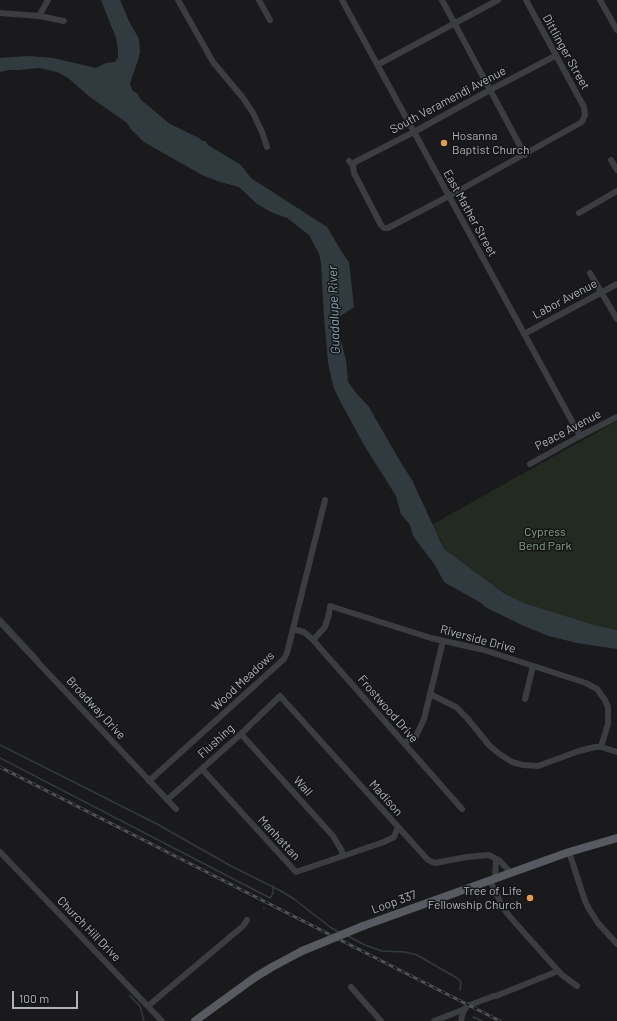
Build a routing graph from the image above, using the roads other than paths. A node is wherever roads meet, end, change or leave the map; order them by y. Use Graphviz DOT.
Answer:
graph roads {
  1 [pos="48,0"];
  2 [pos="258,0"];
  3 [pos="342,0"];
  4 [pos="442,0"];
  5 [pos="498,0"];
  6 [pos="526,0"];
  7 [pos="600,0"];
  8 [pos="179,1"];
  9 [pos="0,13"];
  10 [pos="38,16"];
  11 [pos="270,20"];
  12 [pos="64,22"];
  13 [pos="615,22"];
  14 [pos="455,24"];
  15 [pos="617,30"];
  16 [pos="555,56"];
  17 [pos="378,65"];
  18 [pos="490,90"];
  19 [pos="414,132"];
  20 [pos="267,148"];
  21 [pos="525,155"];
  22 [pos="611,160"];
  23 [pos="617,170"];
  24 [pos="617,191"];
  25 [pos="448,196"];
  26 [pos="579,213"];
  27 [pos="590,273"];
  28 [pos="617,284"];
  29 [pos="602,292"];
  30 [pos="617,319"];
  31 [pos="524,334"];
  32 [pos="617,416"];
  33 [pos="580,436"];
  34 [pos="530,464"];
  35 [pos="325,500"];
  36 [pos="0,622"];
  37 [pos="293,629"];
  38 [pos="313,640"];
  39 [pos="443,641"];
  40 [pos="533,666"];
  41 [pos="430,694"];
  42 [pos="280,696"];
  43 [pos="525,699"];
  44 [pos="241,734"];
  45 [pos="404,743"];
  46 [pos="602,747"];
  47 [pos="617,752"];
  48 [pos="202,769"];
  49 [pos="149,781"];
  50 [pos="167,800"];
  51 [pos="176,809"];
  52 [pos="462,809"];
  53 [pos="398,827"];
  54 [pos="617,838"];
  55 [pos="0,852"];
  56 [pos="569,852"];
  57 [pos="342,856"];
  58 [pos="497,860"];
  59 [pos="511,873"];
  60 [pos="493,880"];
  61 [pos="247,920"];
  62 [pos="617,944"];
  63 [pos="558,971"];
  64 [pos="577,986"];
  65 [pos="352,987"];
  66 [pos="496,996"];
  67 [pos="148,1006"];
  68 [pos="465,1008"];
  69 [pos="162,1021"];
  70 [pos="196,1021"];
  71 [pos="381,1021"];
  72 [pos="434,1021"];
  73 [pos="462,1021"];
  1 -- 10 [label="street"];
  2 -- 11 [label="street"];
  3 -- 17 [label="street, East Mather Street"];
  4 -- 14 [label="street"];
  5 -- 14 [label="street"];
  6 -- 16 [label="street, Dittlinger Street"];
  7 -- 13 [label="street"];
  8 -- 20 [label="street"];
  9 -- 10 [label="street"];
  10 -- 12 [label="street"];
  13 -- 15 [label="street"];
  14 -- 17 [label="street"];
  14 -- 18 [label="street"];
  16 -- 18 [label="street, South Veramendi Avenue"];
  16 -- 21 [label="street, Dittlinger Street"];
  17 -- 19 [label="street, East Mather Street"];
  18 -- 19 [label="street, South Veramendi Avenue"];
  18 -- 21 [label="street"];
  19 -- 25 [label="street, East Mather Street"];
  19 -- 25 [label="street, South Veramendi Avenue"];
  21 -- 25 [label="street"];
  22 -- 23 [label="street"];
  24 -- 26 [label="street"];
  25 -- 31 [label="street, East Mather Street"];
  27 -- 29 [label="street"];
  28 -- 29 [label="street, Labor Avenue"];
  29 -- 30 [label="street"];
  29 -- 31 [label="street, Labor Avenue"];
  31 -- 33 [label="street, East Mather Street"];
  32 -- 33 [label="street, Peace Avenue"];
  33 -- 34 [label="street, Peace Avenue"];
  35 -- 37 [label="street, Wood Meadows"];
  36 -- 49 [label="street, Broadway Drive"];
  37 -- 38 [label="street, Frostwood Drive"];
  37 -- 49 [label="street, Wood Meadows"];
  38 -- 39 [label="street, Riverside Drive"];
  38 -- 45 [label="street, Frostwood Drive"];
  39 -- 40 [label="street, Riverside Drive"];
  39 -- 41 [label="street"];
  40 -- 43 [label="street"];
  40 -- 46 [label="street, Riverside Drive"];
  41 -- 45 [label="street"];
  41 -- 46 [label="street"];
  42 -- 44 [label="street, Flushing"];
  42 -- 53 [label="street, Madison"];
  44 -- 48 [label="street, Flushing"];
  44 -- 57 [label="street, Wall"];
  45 -- 52 [label="street, Frostwood Drive"];
  46 -- 47 [label="street"];
  48 -- 50 [label="street, Flushing"];
  48 -- 57 [label="street, Manhattan"];
  49 -- 50 [label="street, Broadway Drive"];
  50 -- 51 [label="street, Broadway Drive"];
  53 -- 57 [label="street, Manhattan"];
  53 -- 58 [label="street, Madison"];
  54 -- 56 [label="main road, Loop 337"];
  55 -- 67 [label="street, Church Hill Drive"];
  56 -- 59 [label="main road, Loop 337"];
  56 -- 62 [label="street"];
  58 -- 59 [label="street"];
  58 -- 60 [label="street"];
  59 -- 60 [label="main road, Loop 337"];
  60 -- 63 [label="street"];
  60 -- 70 [label="main road, Loop 337, bridge"];
  61 -- 67 [label="street"];
  63 -- 64 [label="street"];
  63 -- 66 [label="street"];
  65 -- 71 [label="street"];
  66 -- 68 [label="street"];
  66 -- 73 [label="street"];
  67 -- 69 [label="street, Church Hill Drive"];
  68 -- 72 [label="street"];
  68 -- 73 [label="street"];
}
